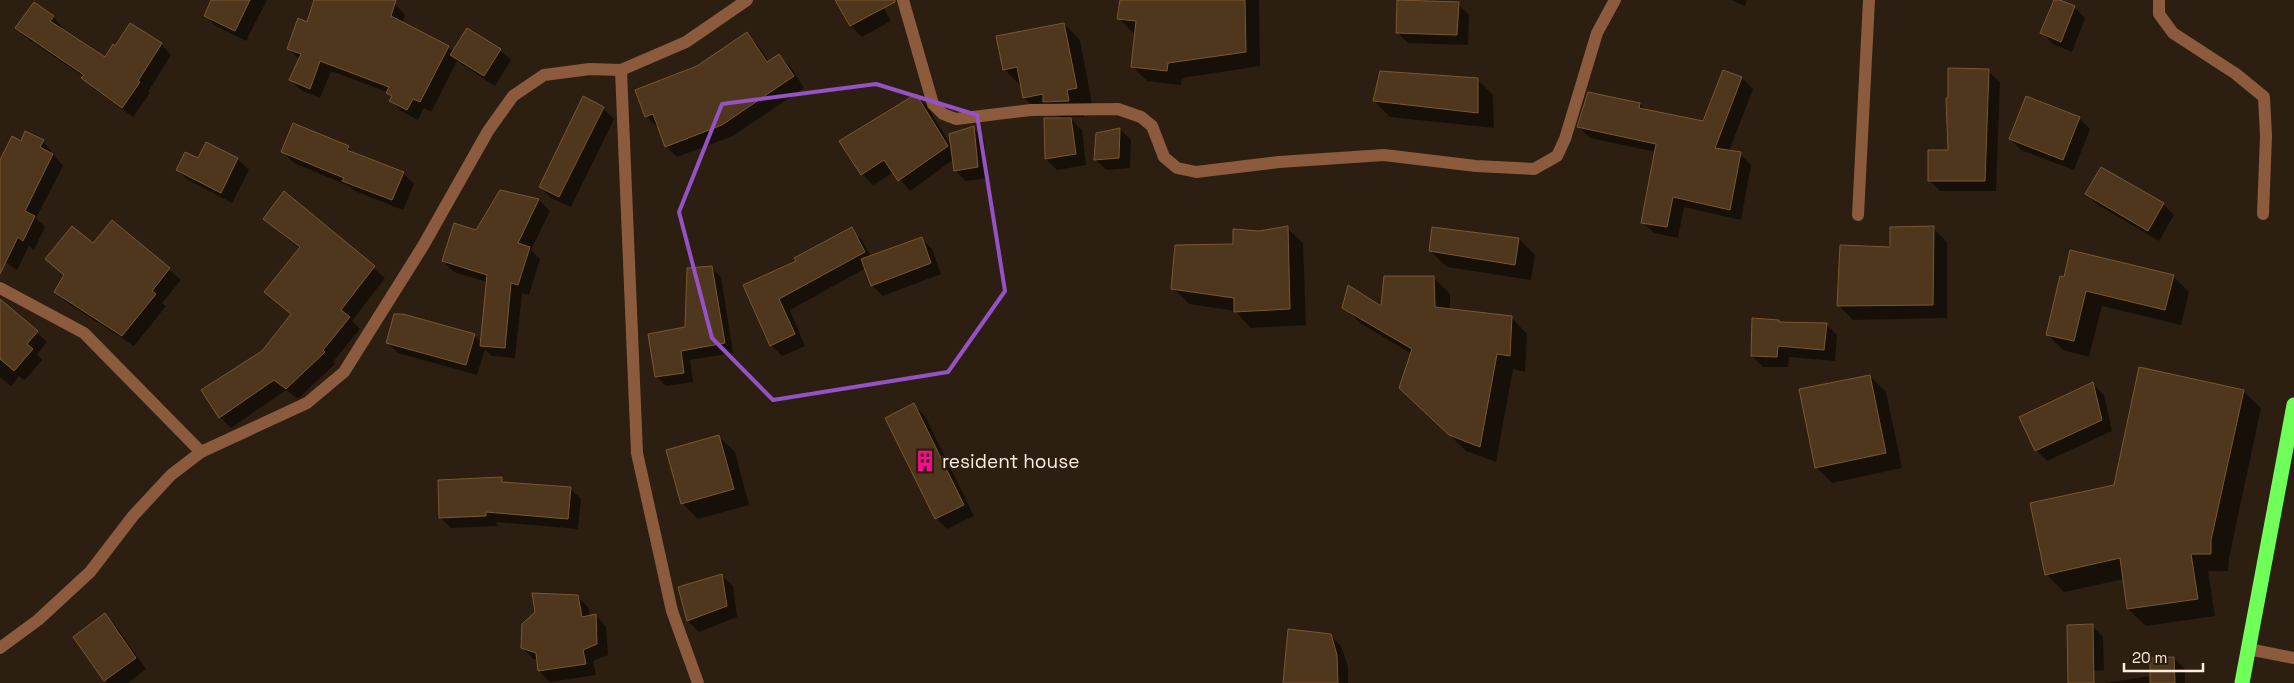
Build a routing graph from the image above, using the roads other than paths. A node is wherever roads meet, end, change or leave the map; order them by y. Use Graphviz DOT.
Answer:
graph roads {
  1 [pos="747,0"];
  2 [pos="903,0"];
  3 [pos="1615,0"];
  4 [pos="1869,0"];
  5 [pos="2159,0"];
  6 [pos="621,70"];
  7 [pos="2263,214"];
  8 [pos="1858,215"];
  9 [pos="0,288"];
  10 [pos="2294,405"];
  11 [pos="201,452"];
  12 [pos="0,648"];
  13 [pos="2248,649"];
  14 [pos="2294,658"];
  15 [pos="698,683"];
  16 [pos="2242,683"];
  1 -- 6 [label="street"];
  2 -- 3 [label="street"];
  4 -- 8 [label="street"];
  5 -- 7 [label="street"];
  6 -- 11 [label="street"];
  6 -- 15 [label="street"];
  9 -- 11 [label="street"];
  10 -- 13 [label="highway"];
  11 -- 12 [label="street"];
  13 -- 14 [label="street"];
  13 -- 16 [label="highway"];
}
